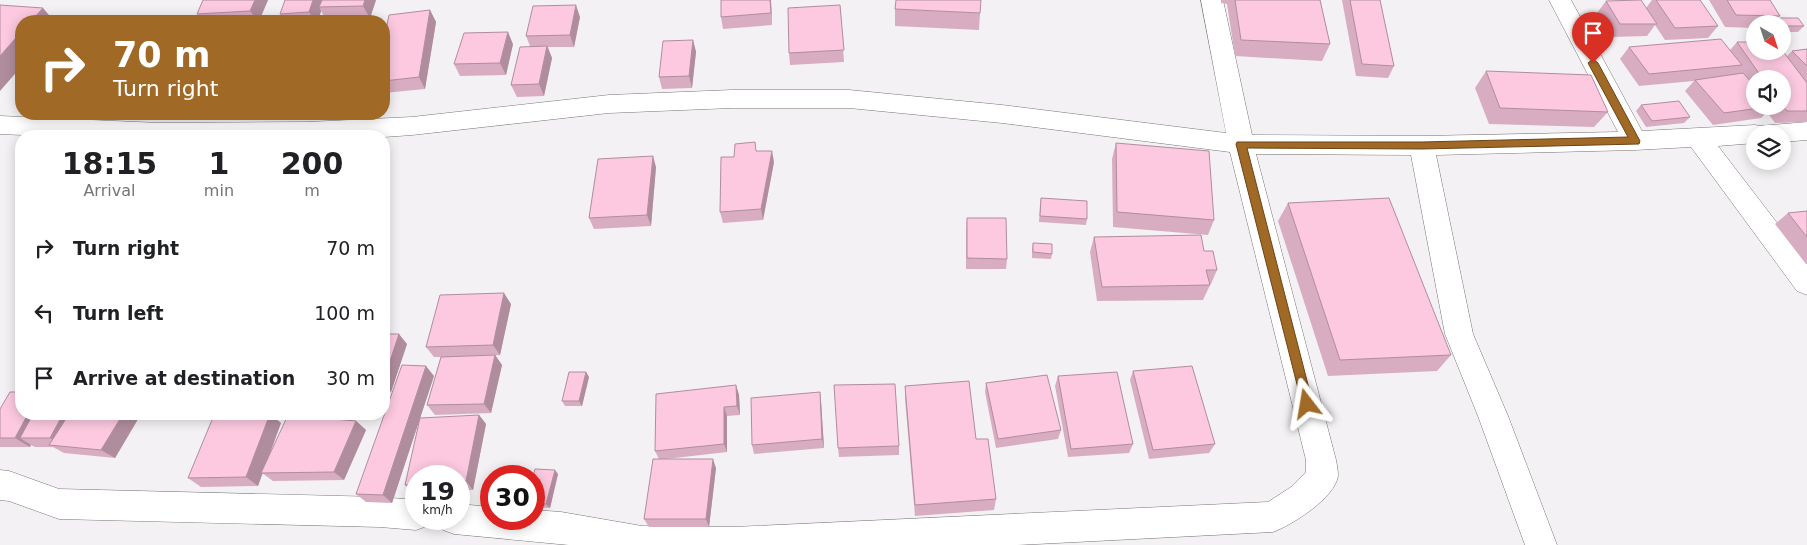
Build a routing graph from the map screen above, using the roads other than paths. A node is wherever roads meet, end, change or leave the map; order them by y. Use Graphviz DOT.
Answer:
graph roads {
  1 [pos="1212,0"];
  2 [pos="1560,0"];
  3 [pos="0,125"];
  4 [pos="114,130"];
  5 [pos="329,130"];
  6 [pos="1807,131"];
  7 [pos="1791,132"];
  8 [pos="1746,135"];
  9 [pos="1698,138"];
  10 [pos="1635,141"];
  11 [pos="1241,144"];
  12 [pos="1422,146"];
  13 [pos="1807,283"];
  14 [pos="0,485"];
  15 [pos="405,514"];
  16 [pos="470,520"];
  17 [pos="1541,545"];
  1 -- 11 [label="street"];
  2 -- 10 [label="street"];
  3 -- 4 [label="street"];
  5 -- 11 [label="street"];
  6 -- 7 [label="street"];
  8 -- 9 [label="street"];
  9 -- 10 [label="street"];
  9 -- 13 [label="street"];
  10 -- 12 [label="street"];
  11 -- 12 [label="street"];
  11 -- 16 [label="street"];
  12 -- 17 [label="street"];
  14 -- 15 [label="street"];
}
